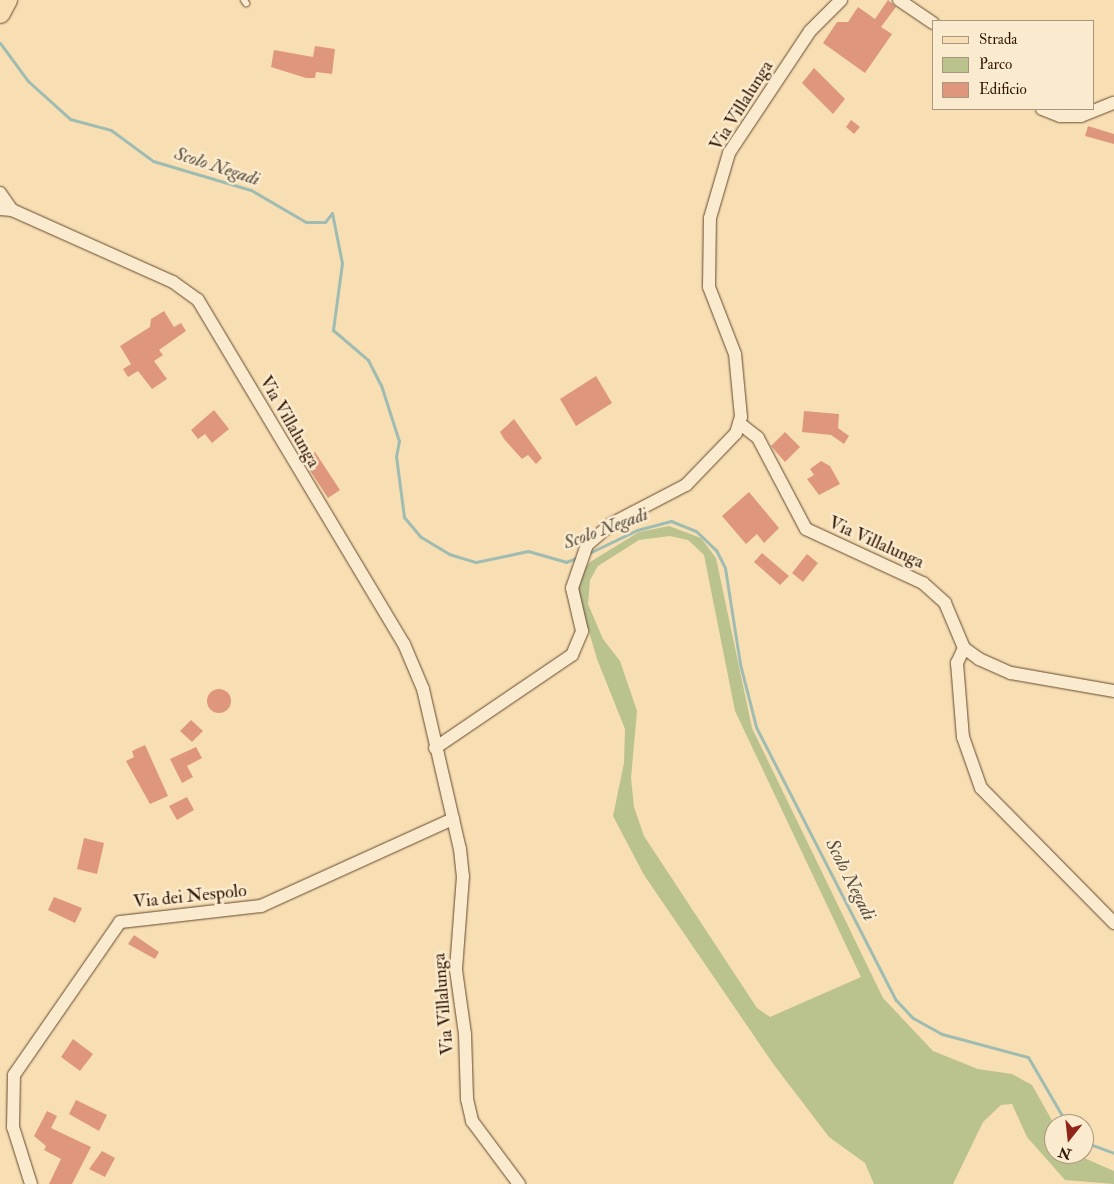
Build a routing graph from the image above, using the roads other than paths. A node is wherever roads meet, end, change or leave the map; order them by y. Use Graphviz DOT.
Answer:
graph roads {
  1 [pos="7,0"];
  2 [pos="841,0"];
  3 [pos="899,0"];
  4 [pos="0,13"];
  5 [pos="932,22"];
  6 [pos="1114,103"];
  7 [pos="1045,110"];
  8 [pos="0,193"];
  9 [pos="6,209"];
  10 [pos="739,423"];
  11 [pos="964,648"];
  12 [pos="1114,691"];
  13 [pos="435,748"];
  14 [pos="453,819"];
  15 [pos="1114,923"];
  16 [pos="31,1184"];
  17 [pos="519,1184"];
  1 -- 4 [label="main road"];
  2 -- 10 [label="street, Via Villalunga"];
  3 -- 5 [label="street"];
  6 -- 7 [label="street"];
  8 -- 9 [label="street"];
  9 -- 13 [label="street, Via Villalunga"];
  10 -- 11 [label="street, Via Villalunga"];
  10 -- 13 [label="street"];
  11 -- 12 [label="street"];
  11 -- 15 [label="street"];
  13 -- 14 [label="street, Via Villalunga"];
  14 -- 16 [label="street, Via dei Nespolo"];
  14 -- 17 [label="street, Via Villalunga"];
}
